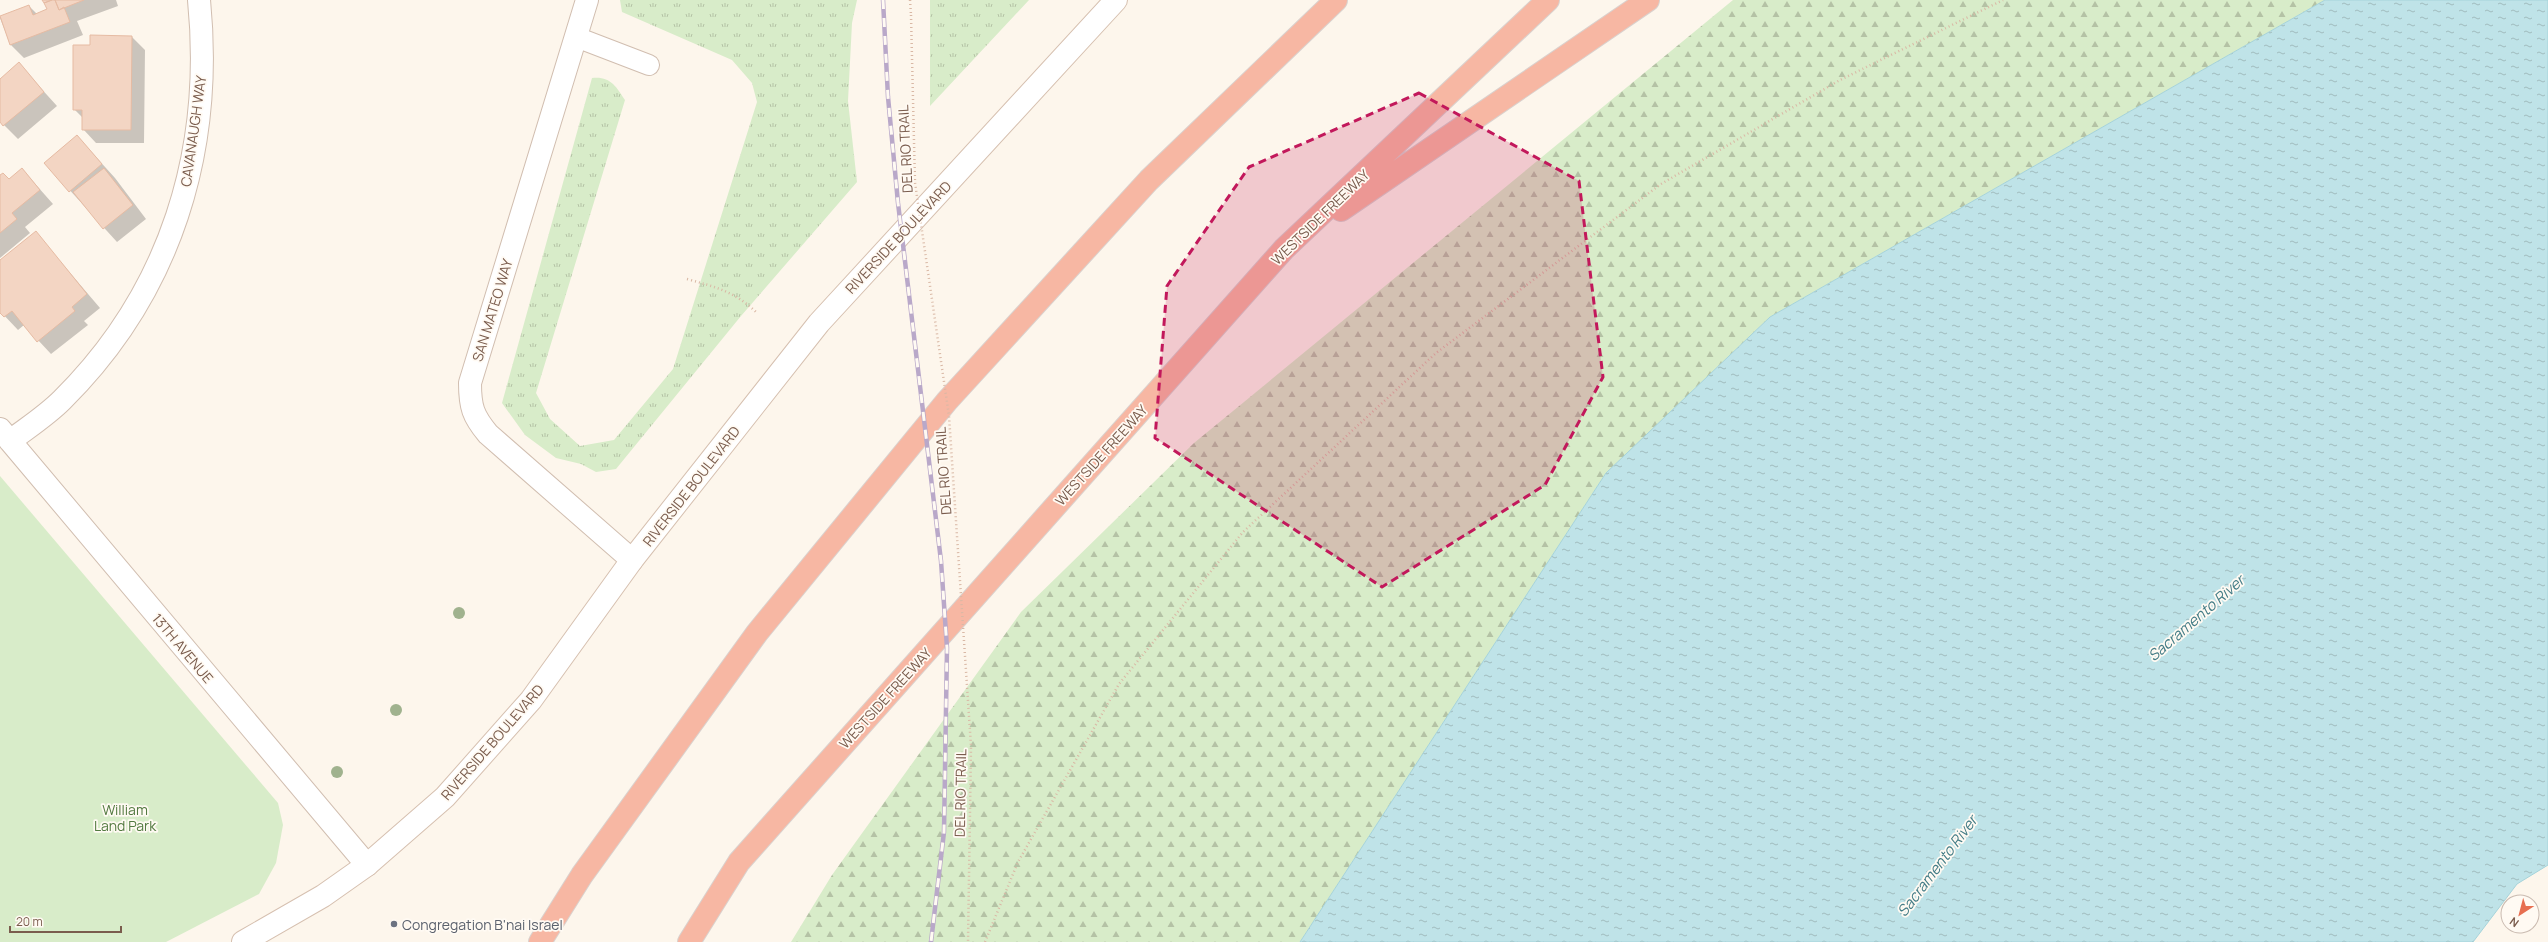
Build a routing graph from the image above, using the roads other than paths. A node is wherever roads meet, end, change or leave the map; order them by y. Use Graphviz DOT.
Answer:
graph roads {
  1 [pos="199,0"];
  2 [pos="587,0"];
  3 [pos="1116,0"];
  4 [pos="1336,0"];
  5 [pos="1548,0"];
  6 [pos="1648,0"];
  7 [pos="576,37"];
  8 [pos="649,65"];
  9 [pos="1284,249"];
  10 [pos="5,435"];
  11 [pos="632,560"];
  12 [pos="367,865"];
  13 [pos="243,942"];
  14 [pos="540,942"];
  15 [pos="688,942"];
  1 -- 10 [label="street, CAVANAUGH WAY"];
  2 -- 7 [label="street, SAN MATEO WAY"];
  3 -- 11 [label="street, RIVERSIDE BOULEVARD"];
  4 -- 14 [label="highway"];
  5 -- 9 [label="highway, WESTSIDE FREEWAY"];
  6 -- 9 [label="highway"];
  7 -- 8 [label="lane"];
  7 -- 11 [label="street, SAN MATEO WAY"];
  9 -- 15 [label="highway, WESTSIDE FREEWAY"];
  10 -- 12 [label="street, 13TH AVENUE"];
  11 -- 12 [label="street, RIVERSIDE BOULEVARD"];
  12 -- 13 [label="street, RIVERSIDE BOULEVARD"];
}
